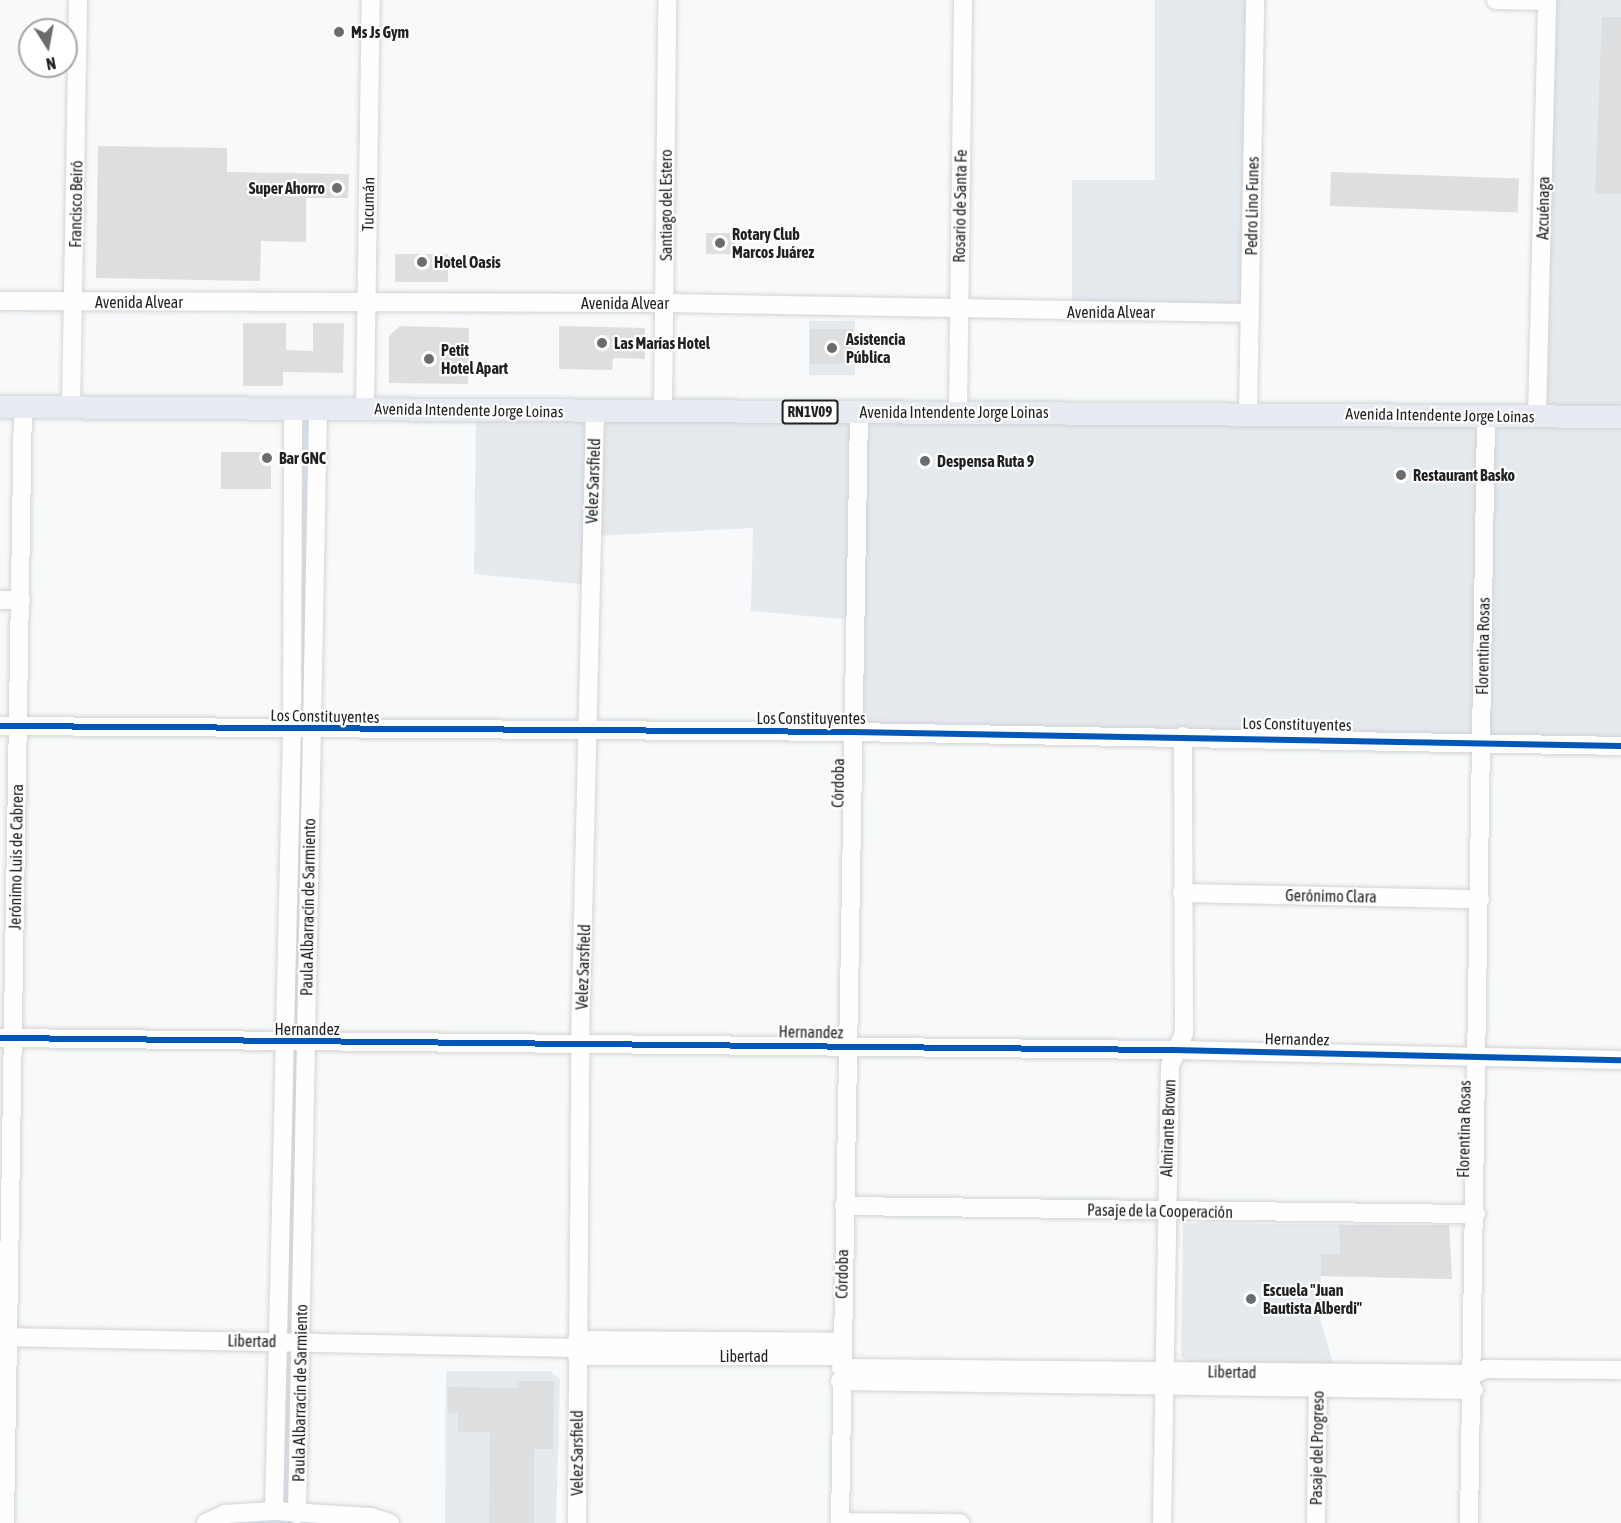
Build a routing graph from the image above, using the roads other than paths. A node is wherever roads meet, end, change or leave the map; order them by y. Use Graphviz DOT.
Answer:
graph roads {
  1 [pos="78,0"];
  2 [pos="371,0"];
  3 [pos="667,0"];
  4 [pos="963,0"];
  5 [pos="1255,0"];
  6 [pos="1496,0"];
  7 [pos="1547,0"];
  8 [pos="0,301"];
  9 [pos="75,302"];
  10 [pos="366,302"];
  11 [pos="665,303"];
  12 [pos="959,310"];
  13 [pos="1250,313"];
  14 [pos="0,407"];
  15 [pos="23,408"];
  16 [pos="71,408"];
  17 [pos="293,409"];
  18 [pos="318,409"];
  19 [pos="365,409"];
  20 [pos="663,410"];
  21 [pos="595,411"];
  22 [pos="858,412"];
  23 [pos="958,413"];
  24 [pos="1248,413"];
  25 [pos="1486,416"];
  26 [pos="1537,416"];
  27 [pos="1621,417"];
  28 [pos="0,600"];
  29 [pos="21,600"];
  30 [pos="9,727"];
  31 [pos="292,729"];
  32 [pos="311,729"];
  33 [pos="589,732"];
  34 [pos="852,732"];
  35 [pos="1183,736"];
  36 [pos="1482,740"];
  37 [pos="1621,746"];
  38 [pos="1182,893"];
  39 [pos="1480,899"];
  40 [pos="7,1038"];
  41 [pos="284,1043"];
  42 [pos="306,1043"];
  43 [pos="580,1044"];
  44 [pos="845,1046"];
  45 [pos="1174,1050"];
  46 [pos="1478,1057"];
  47 [pos="1621,1060"];
  48 [pos="844,1206"];
  49 [pos="1165,1212"];
  50 [pos="1476,1214"];
  51 [pos="4,1337"];
  52 [pos="279,1342"];
  53 [pos="301,1342"];
  54 [pos="577,1348"];
  55 [pos="840,1362"];
  56 [pos="1621,1370"];
  57 [pos="1163,1377"];
  58 [pos="1318,1381"];
  59 [pos="1474,1382"];
  60 [pos="274,1511"];
  61 [pos="297,1514"];
  62 [pos="840,1522"];
  63 [pos="5,1523"];
  64 [pos="206,1523"];
  65 [pos="390,1523"];
  66 [pos="577,1523"];
  67 [pos="960,1523"];
  68 [pos="1162,1523"];
  69 [pos="1316,1523"];
  70 [pos="1469,1523"];
  1 -- 9 [label="street, Francisco Beiró"];
  2 -- 10 [label="street, Tucumán"];
  3 -- 11 [label="street, Santiago del Estero"];
  4 -- 12 [label="street, Rosario de Santa Fe"];
  5 -- 13 [label="street, Pedro Lino Funes"];
  6 -- 7 [label="street"];
  7 -- 26 [label="street, Azcuénaga"];
  8 -- 9 [label="street, Avenida Alvear"];
  9 -- 10 [label="street, Avenida Alvear"];
  9 -- 16 [label="street, Francisco Beiró"];
  10 -- 11 [label="street, Avenida Alvear"];
  10 -- 19 [label="street, Tucumán"];
  11 -- 12 [label="street, Avenida Alvear"];
  11 -- 20 [label="street, Santiago del Estero"];
  12 -- 13 [label="street, Avenida Alvear"];
  12 -- 23 [label="street, Rosario de Santa Fe"];
  13 -- 24 [label="street, Pedro Lino Funes"];
  14 -- 15 [label="main road, Avenida Intendente Jorge Loinas / RN1V09"];
  15 -- 16 [label="main road, Avenida Intendente Jorge Loinas / RN1V09"];
  15 -- 29 [label="street, Jerónimo Luis de Cabrera"];
  16 -- 17 [label="main road, Avenida Intendente Jorge Loinas / RN1V09"];
  17 -- 18 [label="main road, Avenida Intendente Jorge Loinas / RN1V09"];
  17 -- 31 [label="street, Paula Albarracín de Sarmiento"];
  18 -- 19 [label="main road, Avenida Intendente Jorge Loinas / RN1V09"];
  18 -- 32 [label="street, Paula Albarracín de Sarmiento"];
  19 -- 21 [label="main road, Avenida Intendente Jorge Loinas / RN1V09"];
  20 -- 21 [label="main road, Avenida Intendente Jorge Loinas / RN1V09"];
  20 -- 22 [label="main road, Avenida Intendente Jorge Loinas / RN1V09"];
  21 -- 33 [label="street, Velez Sarsfield"];
  22 -- 23 [label="main road, Avenida Intendente Jorge Loinas / RN1V09"];
  22 -- 34 [label="street, Córdoba"];
  23 -- 24 [label="main road, Avenida Intendente Jorge Loinas / RN1V09"];
  24 -- 25 [label="main road, Avenida Intendente Jorge Loinas / RN1V09"];
  25 -- 26 [label="main road, Avenida Intendente Jorge Loinas / RN1V09"];
  25 -- 36 [label="street, Florentina Rosas"];
  26 -- 27 [label="main road, Avenida Intendente Jorge Loinas / RN1V09"];
  28 -- 29 [label="street"];
  29 -- 30 [label="street, Jerónimo Luis de Cabrera"];
  30 -- 31 [label="street, Los Constituyentes"];
  30 -- 40 [label="street, Jerónimo Luis de Cabrera"];
  31 -- 32 [label="street, Los Constituyentes"];
  31 -- 41 [label="street, Paula Albarracín de Sarmiento"];
  32 -- 33 [label="street, Los Constituyentes"];
  32 -- 42 [label="street, Paula Albarracín de Sarmiento"];
  33 -- 34 [label="street, Los Constituyentes"];
  33 -- 43 [label="street, Velez Sarsfield"];
  34 -- 35 [label="street, Los Constituyentes"];
  34 -- 44 [label="street, Córdoba"];
  35 -- 36 [label="street, Los Constituyentes"];
  35 -- 38 [label="street, Almirante Brown"];
  36 -- 37 [label="street, Los Constituyentes"];
  36 -- 39 [label="street, Florentina Rosas"];
  38 -- 39 [label="street, Gerónimo Clara"];
  38 -- 45 [label="street, Almirante Brown"];
  39 -- 46 [label="street, Florentina Rosas"];
  40 -- 41 [label="street, Hernandez"];
  40 -- 51 [label="street, Jerónimo Luis de Cabrera"];
  41 -- 42 [label="street, Hernandez"];
  41 -- 52 [label="street, Paula Albarracín de Sarmiento"];
  42 -- 43 [label="street, Hernandez"];
  42 -- 53 [label="street, Paula Albarracín de Sarmiento"];
  43 -- 44 [label="street, Hernandez"];
  43 -- 54 [label="street, Velez Sarsfield"];
  44 -- 45 [label="street, Hernandez"];
  44 -- 48 [label="street, Córdoba"];
  45 -- 46 [label="street, Hernandez"];
  45 -- 49 [label="street, Almirante Brown"];
  46 -- 47 [label="street, Hernandez"];
  46 -- 50 [label="street, Florentina Rosas"];
  48 -- 49 [label="street, Pasaje de la Cooperación"];
  48 -- 55 [label="street, Córdoba"];
  49 -- 50 [label="street, Pasaje de la Cooperación"];
  49 -- 57 [label="street, Almirante Brown"];
  50 -- 59 [label="street, Florentina Rosas"];
  51 -- 52 [label="street, Libertad"];
  51 -- 63 [label="street, Jerónimo Luis de Cabrera"];
  52 -- 53 [label="street, Libertad"];
  52 -- 60 [label="street, Paula Albarracín de Sarmiento"];
  53 -- 54 [label="street, Libertad"];
  53 -- 61 [label="street, Paula Albarracín de Sarmiento"];
  54 -- 55 [label="street, Libertad"];
  54 -- 66 [label="street, Velez Sarsfield"];
  55 -- 57 [label="street, Libertad"];
  55 -- 62 [label="street, Córdoba"];
  56 -- 59 [label="street, Libertad"];
  57 -- 58 [label="street, Libertad"];
  57 -- 68 [label="street, Almirante Brown"];
  58 -- 59 [label="street, Libertad"];
  58 -- 69 [label="street, Pasaje del Progreso"];
  59 -- 70 [label="street, Florentina Rosas"];
  60 -- 61 [label="street"];
  60 -- 64 [label="street"];
  61 -- 65 [label="street"];
  62 -- 67 [label="street"];
}
